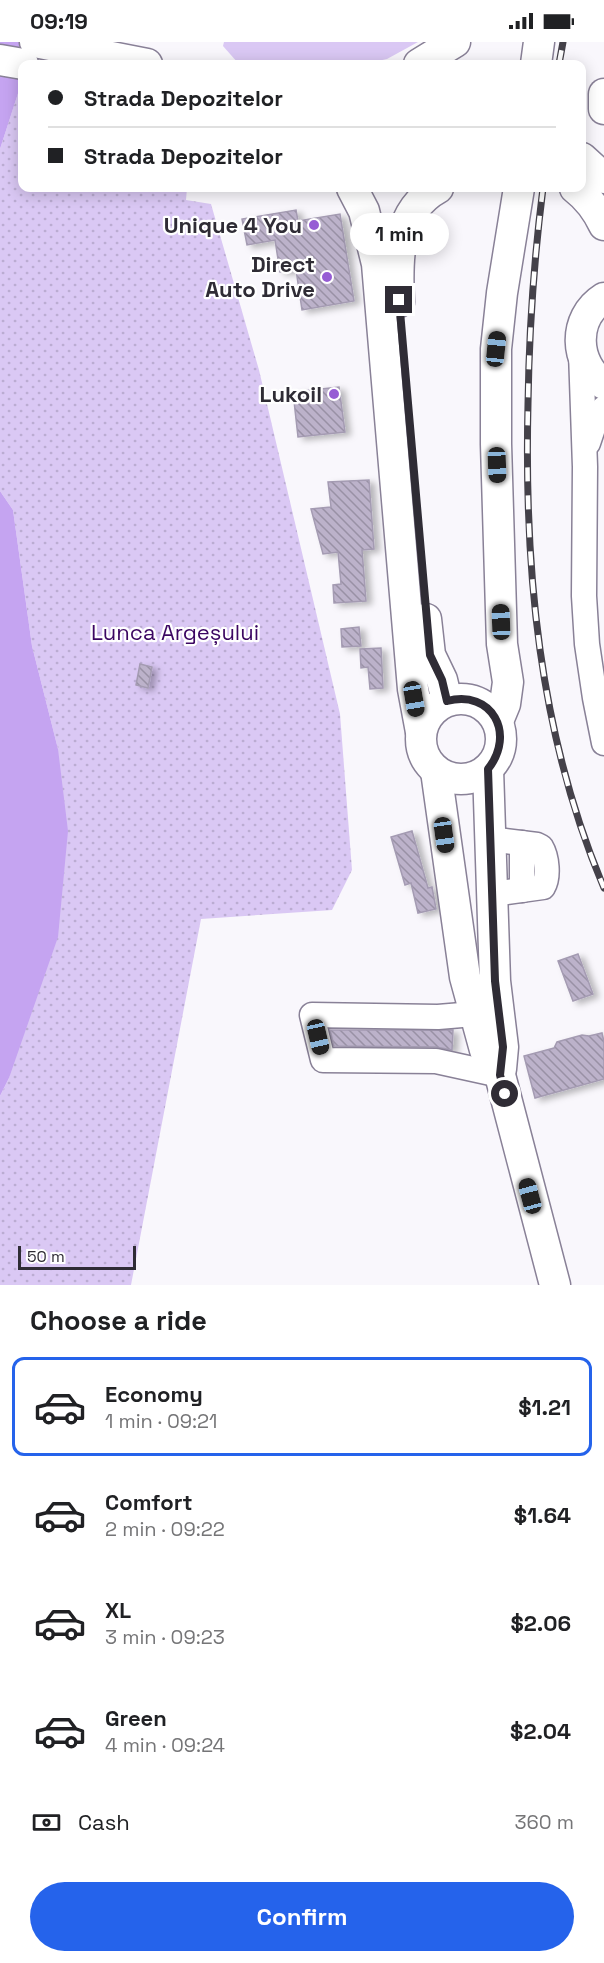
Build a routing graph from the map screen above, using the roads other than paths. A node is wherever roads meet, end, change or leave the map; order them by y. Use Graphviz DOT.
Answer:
graph roads {
  1 [pos="35,42"];
  2 [pos="455,42"];
  3 [pos="539,42"];
  4 [pos="0,60"];
  5 [pos="127,60"];
  6 [pos="426,60"];
  7 [pos="537,60"];
  8 [pos="18,63"];
  9 [pos="604,94"];
  10 [pos="604,109"];
  11 [pos="586,162"];
  12 [pos="604,178"];
  13 [pos="354,192"];
  14 [pos="433,192"];
  15 [pos="580,192"];
  16 [pos="518,195"];
  17 [pos="604,225"];
  18 [pos="604,298"];
  19 [pos="580,349"];
  20 [pos="604,384"];
  21 [pos="604,408"];
  22 [pos="585,466"];
  23 [pos="604,482"];
  24 [pos="585,502"];
  25 [pos="502,644"];
  26 [pos="599,696"];
  27 [pos="455,699"];
  28 [pos="498,721"];
  29 [pos="421,732"];
  30 [pos="604,743"];
  31 [pos="488,769"];
  32 [pos="436,771"];
  33 [pos="490,839"];
  34 [pos="492,894"];
  35 [pos="474,1014"];
  36 [pos="500,1075"];
  37 [pos="555,1285"];
  1 -- 5 [label="main road"];
  2 -- 6 [label="main road"];
  3 -- 7 [label="main road"];
  4 -- 8 [label="main road"];
  9 -- 10 [label="main road"];
  11 -- 12 [label="main road"];
  13 -- 29 [label="main road"];
  14 -- 27 [label="main road"];
  15 -- 17 [label="main road"];
  16 -- 25 [label="main road"];
  18 -- 19 [label="main road"];
  19 -- 20 [label="main road"];
  19 -- 22 [label="street"];
  21 -- 22 [label="street"];
  22 -- 24 [label="street"];
  23 -- 24 [label="street"];
  24 -- 26 [label="street"];
  25 -- 27 [label="main road"];
  25 -- 28 [label="main road"];
  26 -- 30 [label="street"];
  27 -- 28 [label="main road"];
  27 -- 29 [label="main road"];
  28 -- 31 [label="main road"];
  29 -- 32 [label="main road"];
  31 -- 32 [label="main road"];
  31 -- 33 [label="main road"];
  32 -- 35 [label="main road"];
  33 -- 34 [label="main road"];
  33 -- 34 [label="street"];
  34 -- 36 [label="main road"];
  35 -- 36 [label="main road"];
  35 -- 36 [label="street"];
  36 -- 37 [label="main road"];
}
